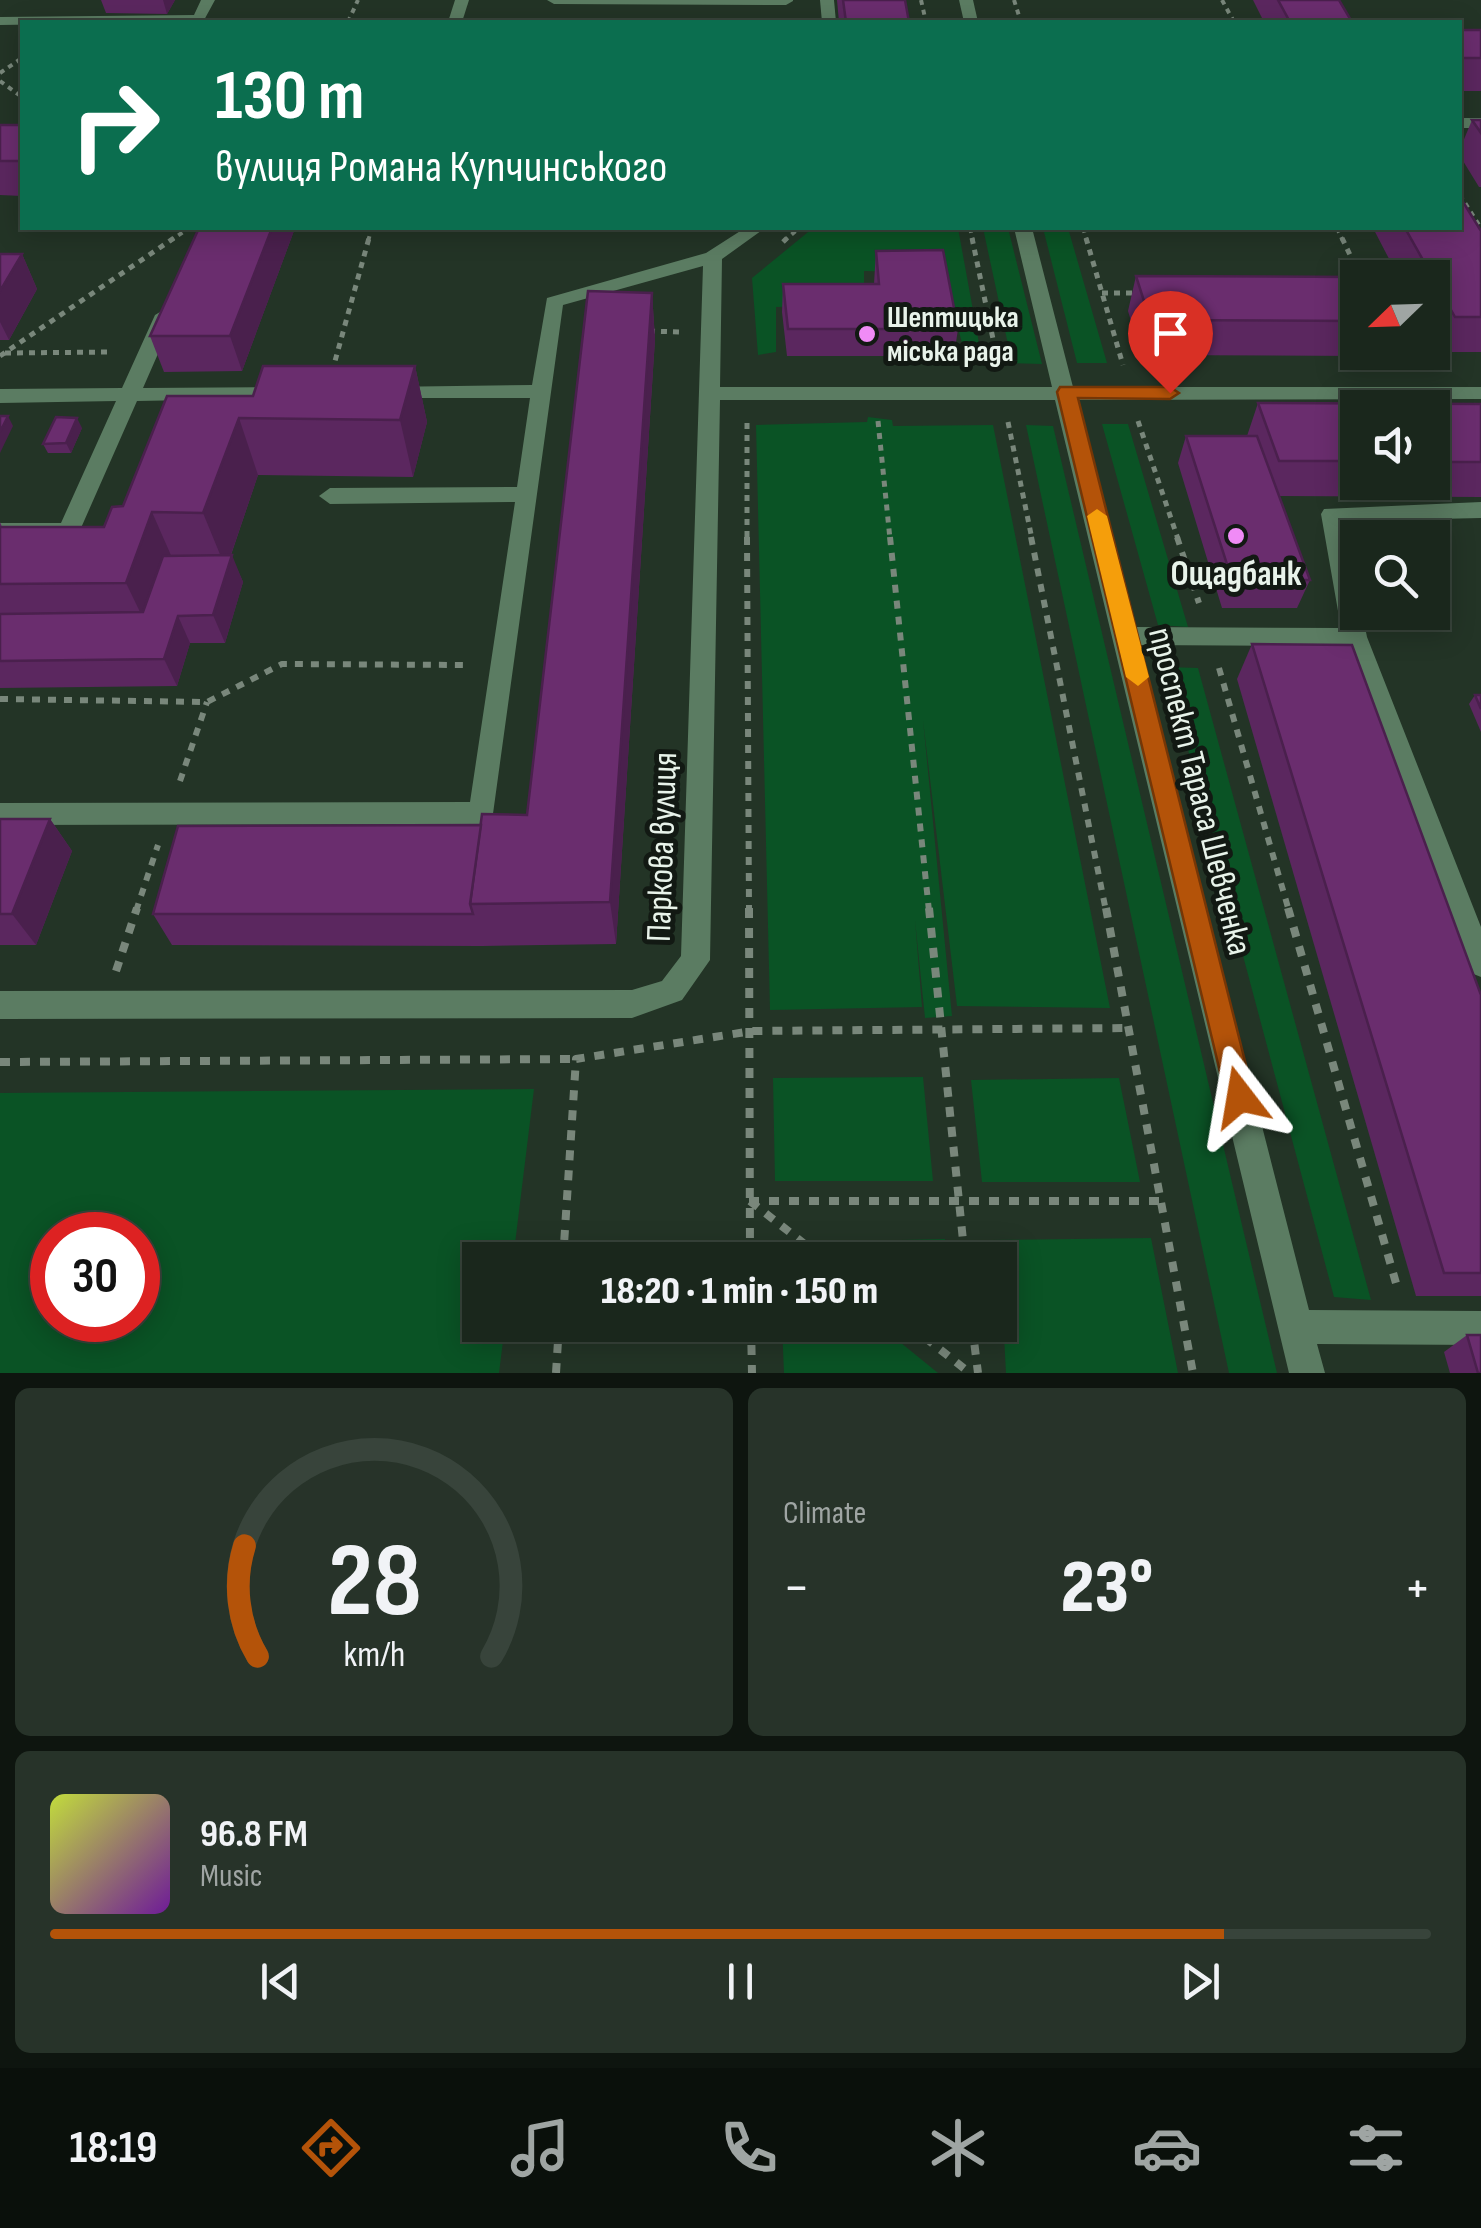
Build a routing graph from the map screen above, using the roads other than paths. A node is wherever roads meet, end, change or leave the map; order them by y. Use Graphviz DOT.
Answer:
graph roads {
  1 [pos="78,0"];
  2 [pos="208,0"];
  3 [pos="554,0"];
  4 [pos="786,1"];
  5 [pos="0,20"];
  6 [pos="66,20"];
  7 [pos="753,230"];
  8 [pos="1024,230"];
  9 [pos="713,257"];
  10 [pos="172,299"];
  11 [pos="538,391"];
  12 [pos="327,392"];
  13 [pos="365,392"];
  14 [pos="1067,392"];
  15 [pos="1481,393"];
  16 [pos="712,394"];
  17 [pos="0,396"];
  18 [pos="130,396"];
  19 [pos="526,494"];
  20 [pos="330,496"];
  21 [pos="1481,510"];
  22 [pos="0,531"];
  23 [pos="1128,636"];
  24 [pos="1355,637"];
  25 [pos="0,814"];
  26 [pos="1481,964"];
  27 [pos="0,1005"];
  28 [pos="1296,1328"];
  29 [pos="1481,1328"];
  30 [pos="1307,1373"];
  1 -- 6 [label="street"];
  2 -- 6 [label="street"];
  3 -- 4 [label="street"];
  5 -- 6 [label="street"];
  7 -- 9 [label="street"];
  8 -- 14 [label="street, проспект Тараса Шевченка"];
  9 -- 11 [label="street"];
  9 -- 16 [label="street, Паркова вулиця"];
  10 -- 18 [label="street"];
  11 -- 13 [label="street"];
  11 -- 19 [label="street"];
  12 -- 18 [label="street"];
  14 -- 15 [label="street"];
  14 -- 16 [label="street"];
  14 -- 23 [label="street, проспект Тараса Шевченка"];
  16 -- 27 [label="street, Паркова вулиця"];
  17 -- 18 [label="street"];
  18 -- 22 [label="street"];
  19 -- 20 [label="street"];
  19 -- 25 [label="street"];
  21 -- 24 [label="street"];
  23 -- 24 [label="street"];
  23 -- 28 [label="street, проспект Тараса Шевченка"];
  24 -- 26 [label="street"];
  28 -- 29 [label="street"];
  28 -- 30 [label="street, проспект Тараса Шевченка"];
}
